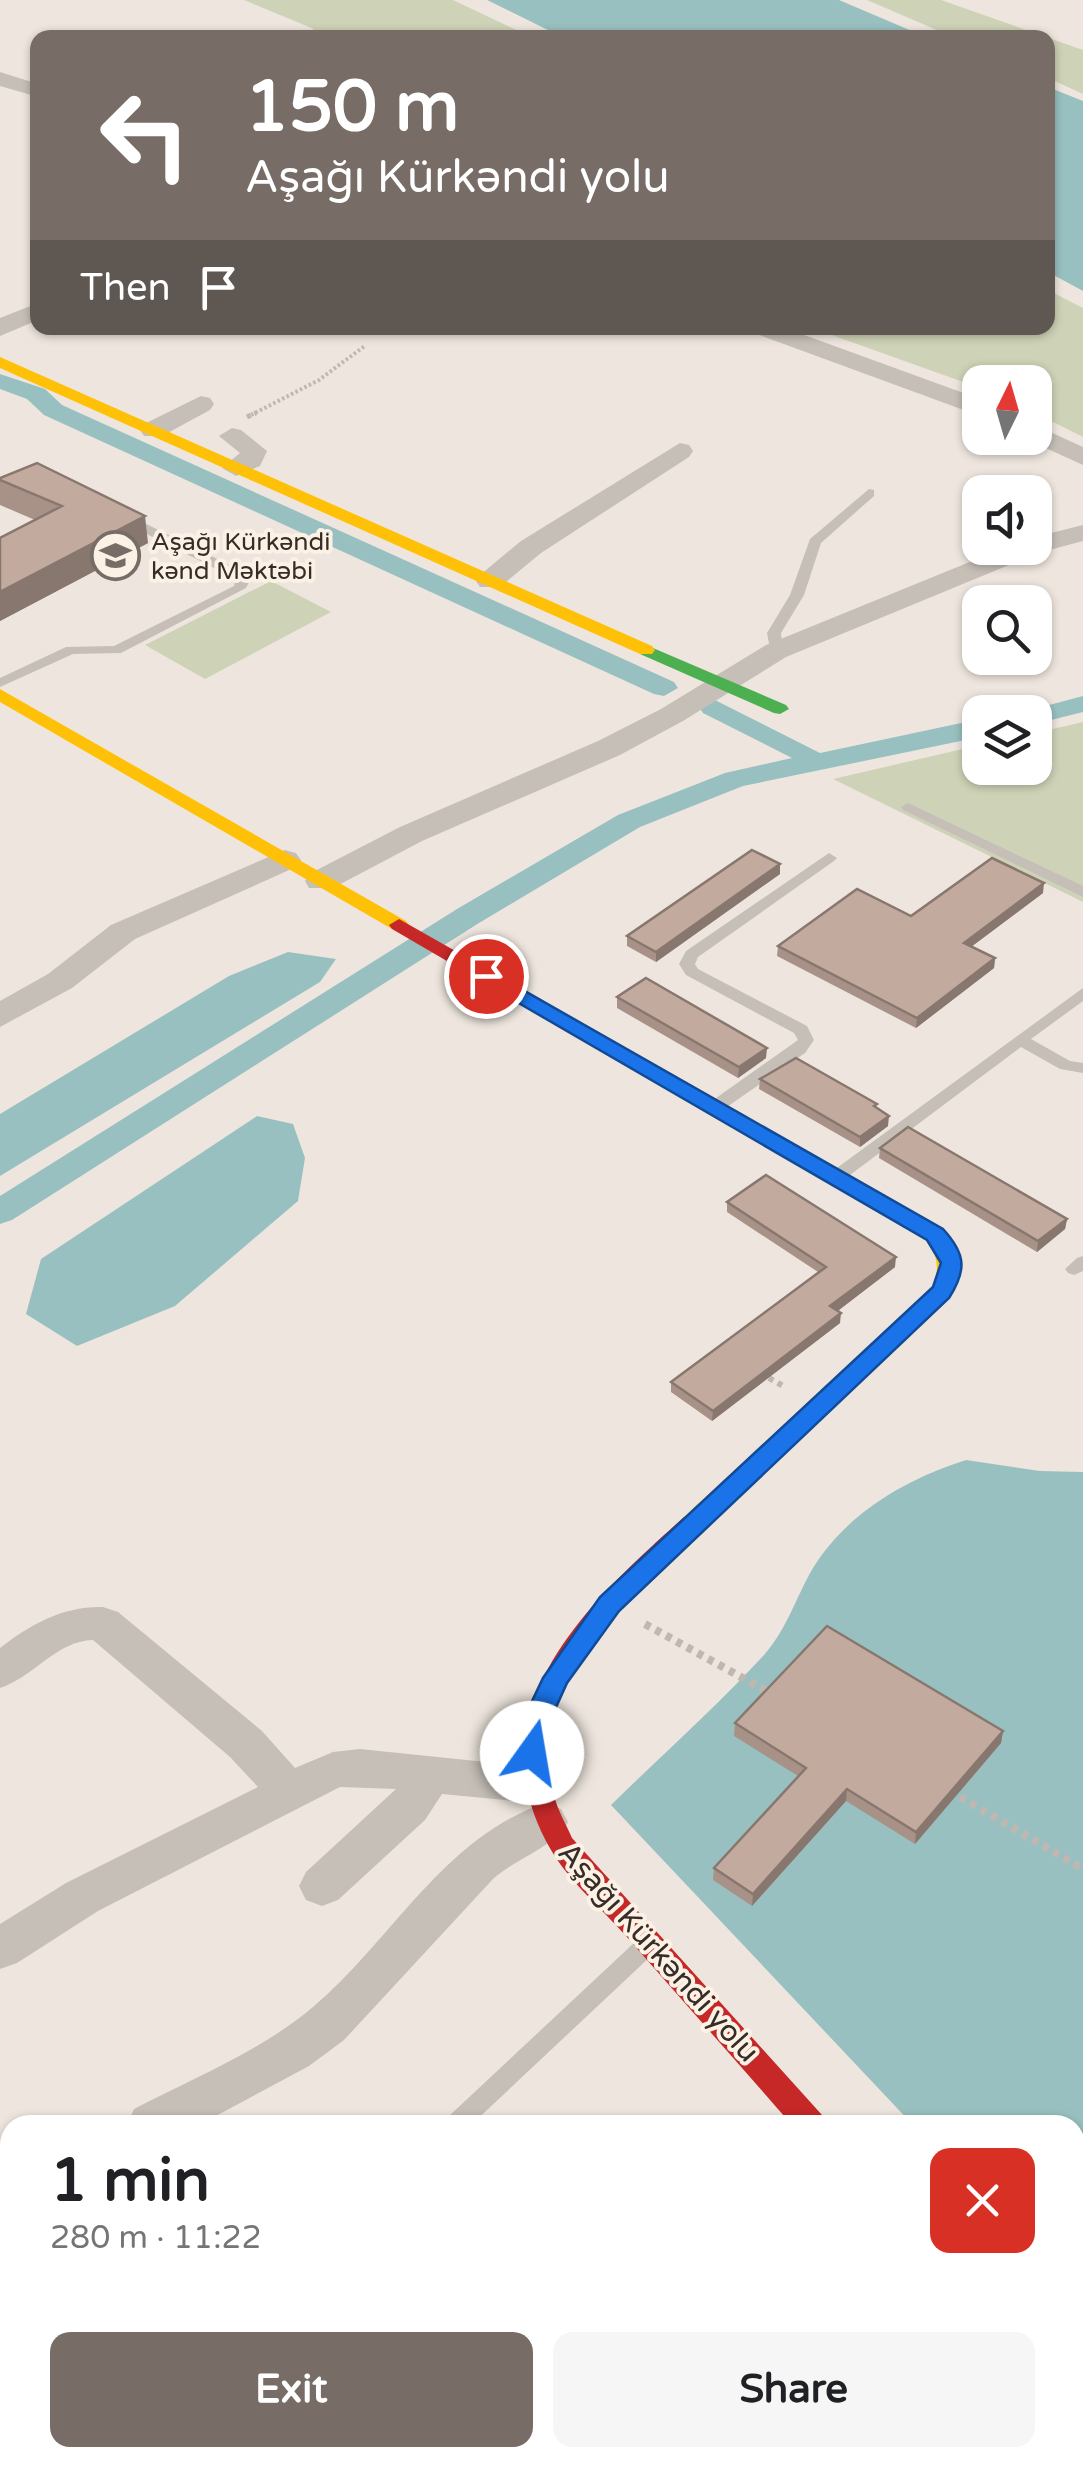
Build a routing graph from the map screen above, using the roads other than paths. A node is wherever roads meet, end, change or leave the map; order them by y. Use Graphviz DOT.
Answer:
graph roads {
  1 [pos="0,78"];
  2 [pos="30,88"];
  3 [pos="30,314"];
  4 [pos="0,328"];
  5 [pos="782,335"];
  6 [pos="0,362"];
  7 [pos="962,401"];
  8 [pos="201,404"];
  9 [pos="153,430"];
  10 [pos="232,436"];
  11 [pos="1052,442"];
  12 [pos="680,451"];
  13 [pos="1083,457"];
  14 [pos="236,468"];
  15 [pos="869,493"];
  16 [pos="121,516"];
  17 [pos="1083,533"];
  18 [pos="1052,541"];
  19 [pos="986,565"];
  20 [pos="490,581"];
  21 [pos="776,651"];
  22 [pos="722,683"];
  23 [pos="0,684"];
  24 [pos="0,694"];
  25 [pos="780,708"];
  26 [pos="908,808"];
  27 [pos="829,858"];
  28 [pos="284,860"];
  29 [pos="321,881"];
  30 [pos="1083,892"];
  31 [pos="1083,994"];
  32 [pos="0,1016"];
  33 [pos="1020,1040"];
  34 [pos="1083,1068"];
  35 [pos="715,1107"];
  36 [pos="836,1177"];
  37 [pos="0,1671"];
  38 [pos="430,1774"];
  39 [pos="287,1793"];
  40 [pos="540,1803"];
  41 [pos="322,1886"];
  42 [pos="649,1943"];
  43 [pos="0,1949"];
  44 [pos="171,2115"];
  45 [pos="466,2115"];
  46 [pos="802,2115"];
  1 -- 2 [label="street"];
  3 -- 4 [label="street"];
  5 -- 7 [label="street"];
  6 -- 9 [label="street"];
  8 -- 9 [label="street"];
  9 -- 14 [label="street"];
  10 -- 14 [label="street"];
  11 -- 13 [label="street"];
  12 -- 20 [label="street"];
  14 -- 20 [label="street"];
  15 -- 21 [label="lane"];
  16 -- 23 [label="lane"];
  17 -- 18 [label="street"];
  19 -- 21 [label="street"];
  20 -- 22 [label="street"];
  21 -- 22 [label="street"];
  22 -- 25 [label="street"];
  22 -- 29 [label="street"];
  24 -- 28 [label="street"];
  26 -- 30 [label="lane"];
  27 -- 35 [label="lane"];
  28 -- 29 [label="street"];
  28 -- 32 [label="street"];
  29 -- 35 [label="street"];
  31 -- 33 [label="lane"];
  33 -- 34 [label="lane"];
  33 -- 36 [label="lane"];
  35 -- 36 [label="street"];
  36 -- 40 [label="street"];
  37 -- 39 [label="street"];
  38 -- 39 [label="street"];
  38 -- 40 [label="street"];
  38 -- 41 [label="street"];
  39 -- 43 [label="street"];
  40 -- 42 [label="street, Aşağı Kürkəndi yolu"];
  40 -- 44 [label="street"];
  42 -- 45 [label="lane"];
  42 -- 46 [label="street, Aşağı Kürkəndi yolu"];
}
